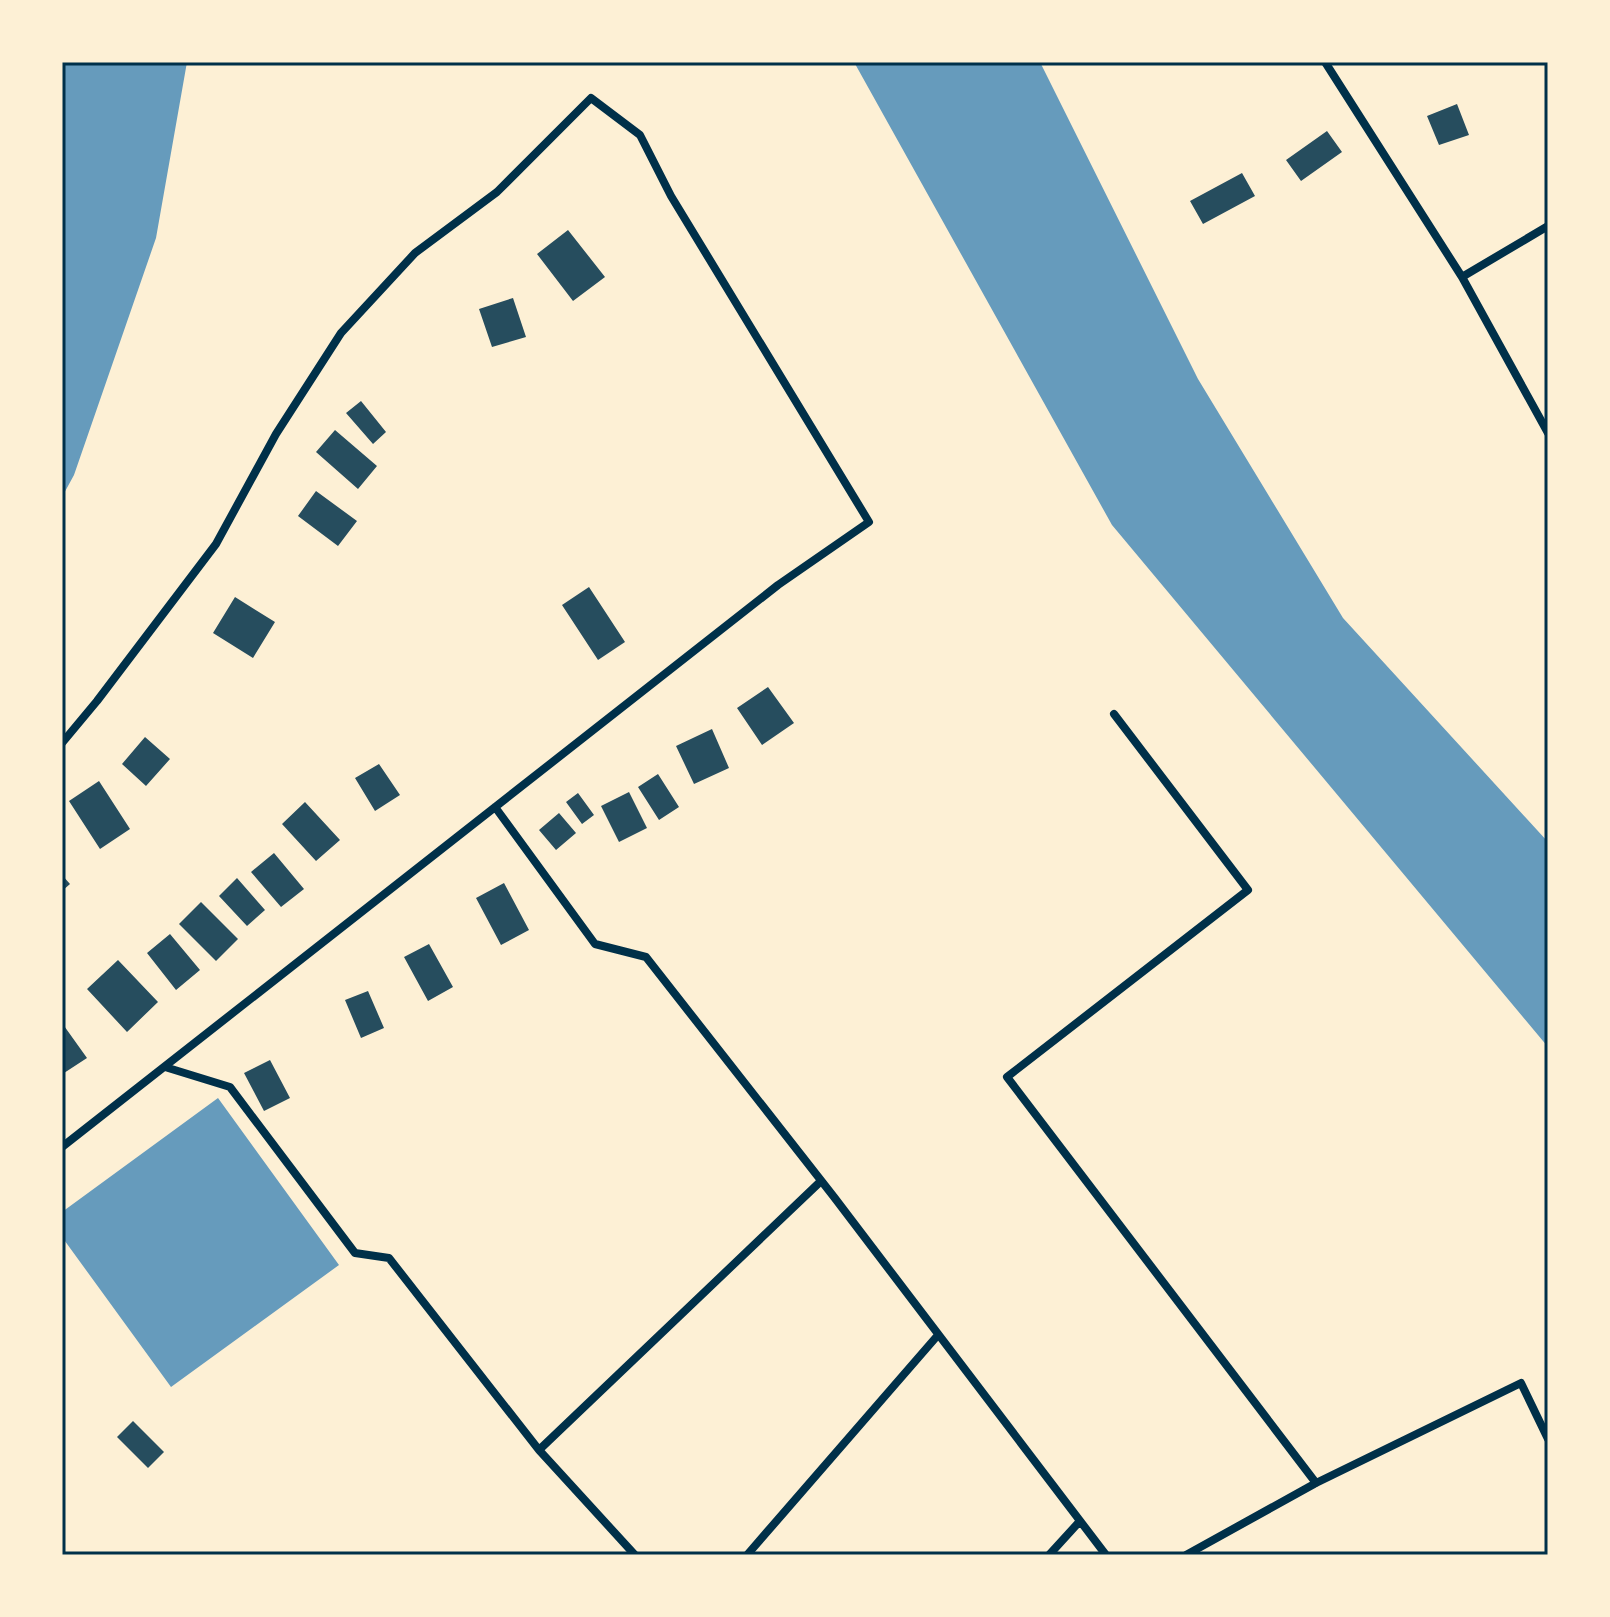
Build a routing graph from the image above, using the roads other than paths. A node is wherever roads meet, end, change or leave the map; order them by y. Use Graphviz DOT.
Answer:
graph roads {
  1 [pos="1325,62"];
  2 [pos="1548,226"];
  3 [pos="1462,277"];
  4 [pos="1548,433"];
  5 [pos="1114,714"];
  6 [pos="62,743"];
  7 [pos="495,807"];
  8 [pos="165,1067"];
  9 [pos="62,1147"];
  10 [pos="821,1181"];
  11 [pos="938,1335"];
  12 [pos="1548,1439"];
  13 [pos="539,1450"];
  14 [pos="1316,1483"];
  15 [pos="1080,1521"];
  16 [pos="635,1555"];
  17 [pos="747,1555"];
  18 [pos="1049,1555"];
  19 [pos="1106,1555"];
  20 [pos="1186,1555"];
  1 -- 3 [label="street"];
  2 -- 3 [label="street"];
  3 -- 4 [label="street"];
  5 -- 14 [label="street"];
  6 -- 7 [label="street"];
  7 -- 8 [label="street"];
  7 -- 10 [label="street"];
  8 -- 9 [label="street"];
  8 -- 13 [label="street"];
  10 -- 11 [label="street"];
  10 -- 13 [label="street"];
  11 -- 15 [label="street"];
  11 -- 17 [label="street"];
  12 -- 14 [label="street"];
  13 -- 16 [label="street"];
  14 -- 20 [label="street"];
  15 -- 18 [label="street"];
  15 -- 19 [label="street"];
}
